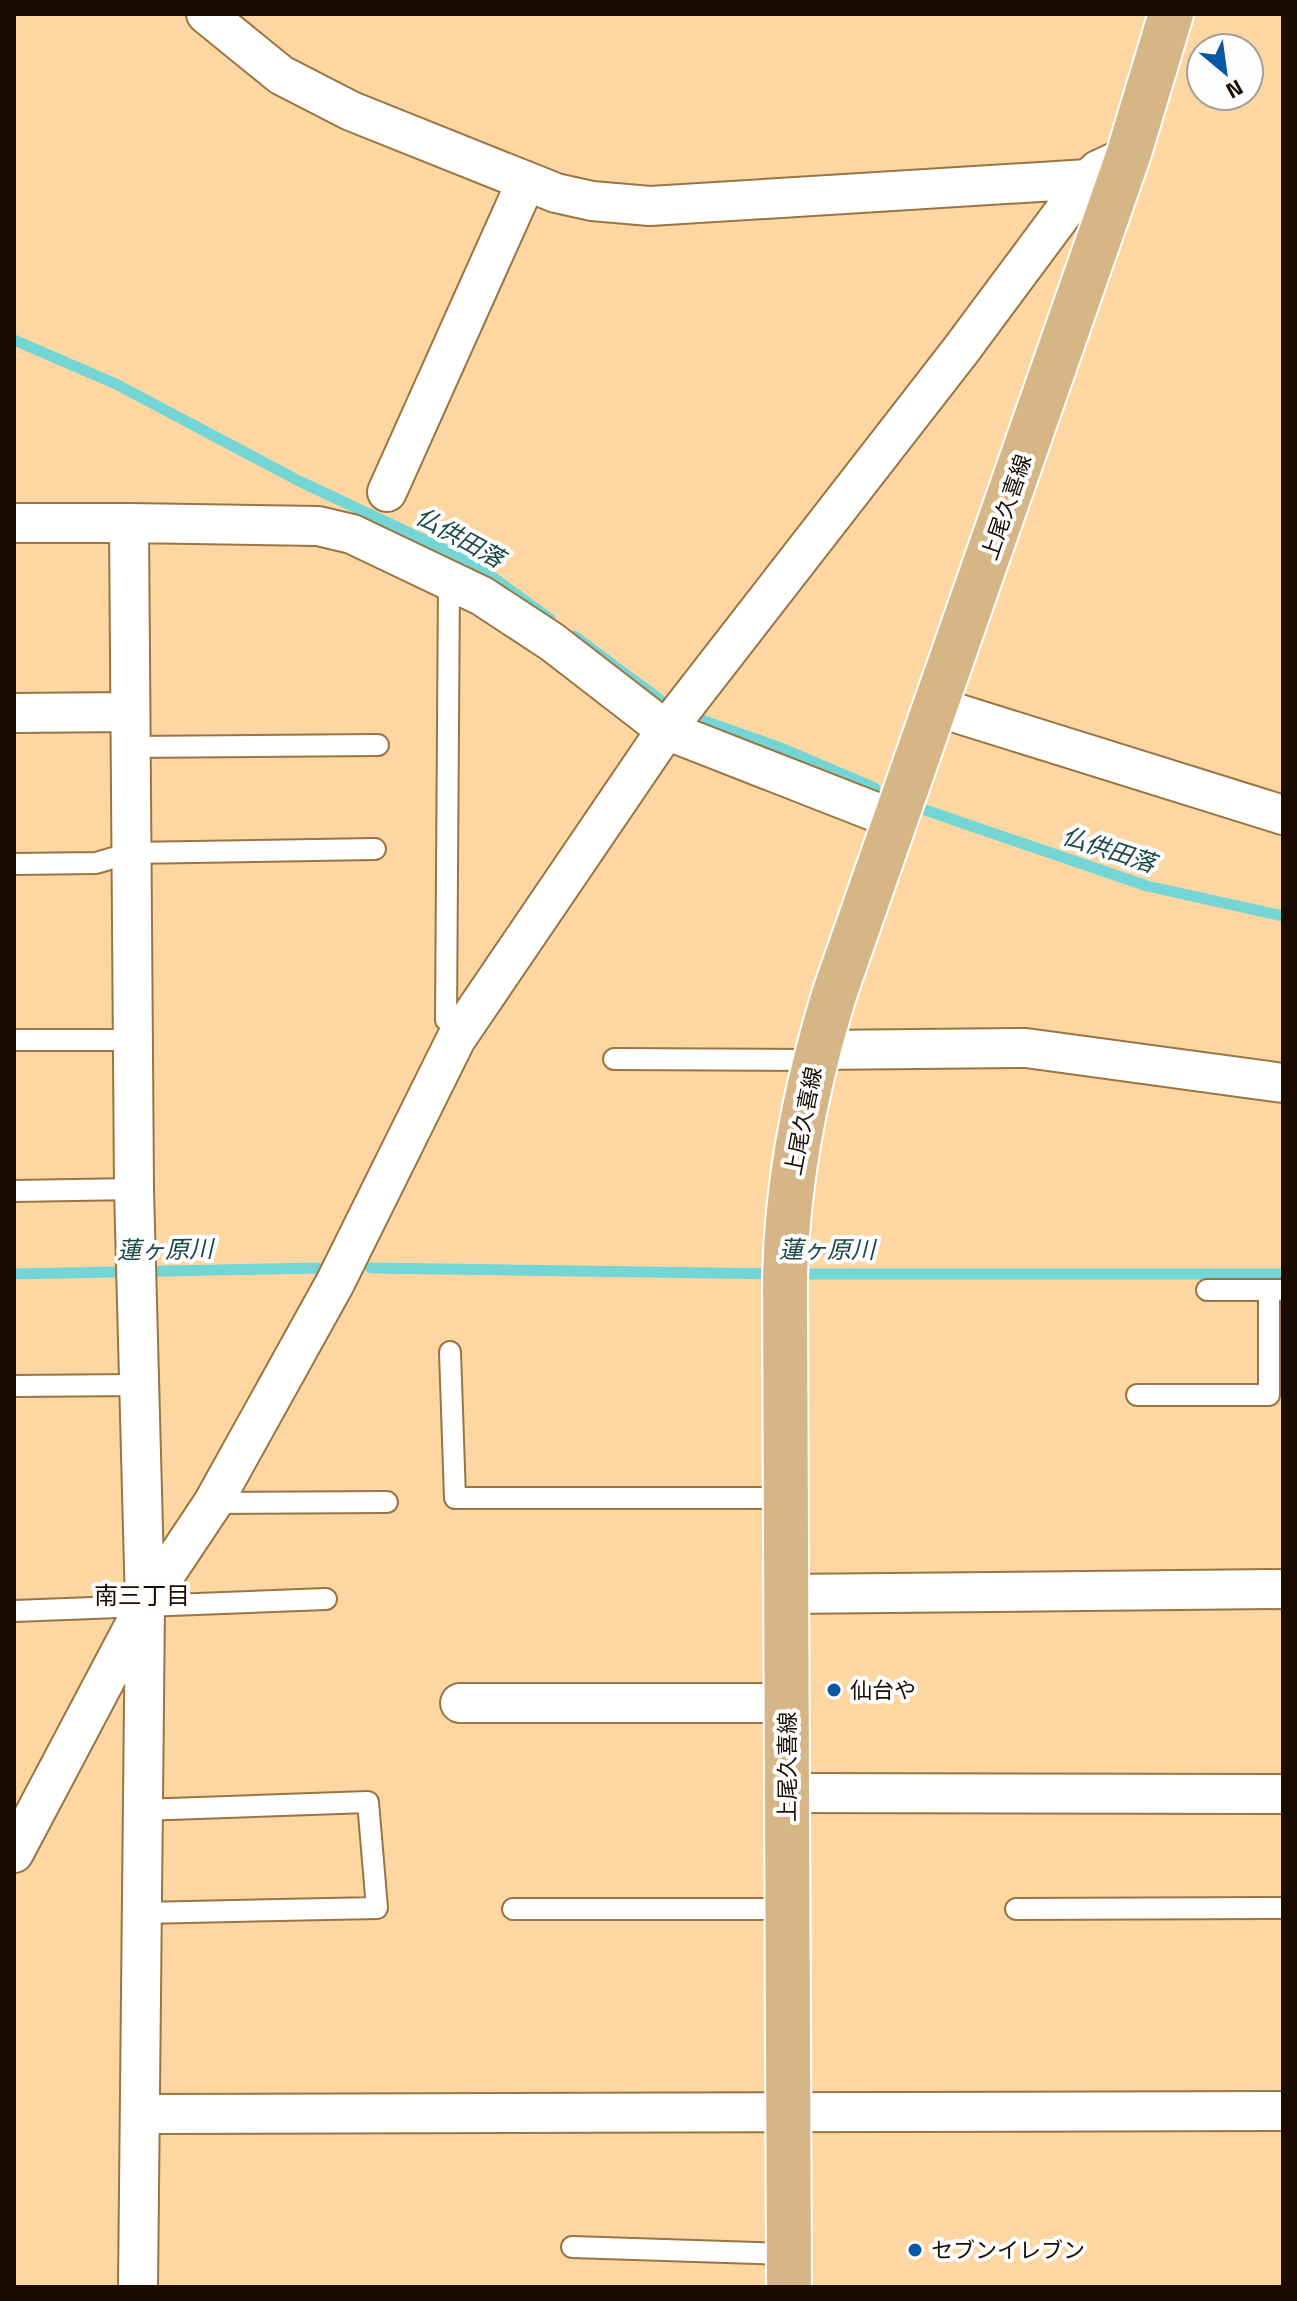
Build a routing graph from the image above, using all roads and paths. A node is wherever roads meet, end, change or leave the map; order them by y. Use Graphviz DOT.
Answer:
graph roads {
  1 [pos="206,14"];
  2 [pos="1171,14"];
  3 [pos="1128,156"];
  4 [pos="1088,179"];
  5 [pos="526,182"];
  6 [pos="387,492"];
  7 [pos="14,523"];
  8 [pos="129,523"];
  9 [pos="449,580"];
  10 [pos="937,707"];
  11 [pos="14,713"];
  12 [pos="675,718"];
  13 [pos="129,729"];
  14 [pos="378,745"];
  15 [pos="1283,815"];
  16 [pos="896,820"];
  17 [pos="375,849"];
  18 [pos="130,853"];
  19 [pos="14,864"];
  20 [pos="446,1020"];
  21 [pos="14,1040"];
  22 [pos="133,1040"];
  23 [pos="816,1055"];
  24 [pos="614,1059"];
  25 [pos="1283,1083"];
  26 [pos="134,1189"];
  27 [pos="14,1191"];
  28 [pos="1207,1290"];
  29 [pos="1276,1290"];
  30 [pos="450,1352"];
  31 [pos="137,1385"];
  32 [pos="14,1386"];
  33 [pos="1137,1395"];
  34 [pos="785,1498"];
  35 [pos="387,1502"];
  36 [pos="213,1503"];
  37 [pos="1283,1589"];
  38 [pos="786,1594"];
  39 [pos="326,1599"];
  40 [pos="145,1605"];
  41 [pos="14,1611"];
  42 [pos="460,1703"];
  43 [pos="787,1703"];
  44 [pos="32,1786"];
  45 [pos="787,1793"];
  46 [pos="1283,1794"];
  47 [pos="141,1810"];
  48 [pos="14,1853"];
  49 [pos="1283,1908"];
  50 [pos="513,1909"];
  51 [pos="788,1909"];
  52 [pos="1016,1909"];
  53 [pos="142,1913"];
  54 [pos="1283,2111"];
  55 [pos="789,2112"];
  56 [pos="142,2114"];
  57 [pos="572,2247"];
  58 [pos="788,2270"];
  59 [pos="138,2287"];
  1 -- 5 [label="street"];
  2 -- 3 [label="main road, 上尾久喜線"];
  3 -- 4 [label="street"];
  3 -- 10 [label="main road, 上尾久喜線"];
  4 -- 5 [label="street"];
  4 -- 12 [label="street"];
  5 -- 6 [label="street"];
  7 -- 8 [label="street"];
  8 -- 9 [label="street"];
  8 -- 13 [label="street"];
  9 -- 12 [label="street"];
  9 -- 20 [label="lane"];
  10 -- 15 [label="street"];
  10 -- 16 [label="main road, 上尾久喜線"];
  11 -- 13 [label="street"];
  12 -- 16 [label="street"];
  12 -- 36 [label="street"];
  13 -- 14 [label="lane"];
  13 -- 18 [label="street"];
  16 -- 23 [label="main road, 上尾久喜線"];
  17 -- 18 [label="lane"];
  18 -- 19 [label="lane"];
  18 -- 22 [label="street"];
  21 -- 22 [label="lane"];
  22 -- 26 [label="street"];
  23 -- 24 [label="lane"];
  23 -- 25 [label="street"];
  23 -- 34 [label="main road, 上尾久喜線"];
  26 -- 27 [label="lane"];
  26 -- 31 [label="street"];
  28 -- 29 [label="lane"];
  29 -- 33 [label="lane"];
  30 -- 34 [label="lane"];
  31 -- 32 [label="lane"];
  31 -- 40 [label="street"];
  34 -- 38 [label="main road, 上尾久喜線"];
  35 -- 36 [label="lane"];
  36 -- 40 [label="street"];
  37 -- 38 [label="street"];
  38 -- 43 [label="main road, 上尾久喜線"];
  39 -- 40 [label="lane"];
  40 -- 41 [label="lane"];
  40 -- 44 [label="street"];
  40 -- 47 [label="street"];
  42 -- 43 [label="street"];
  43 -- 45 [label="main road, 上尾久喜線"];
  44 -- 48 [label="street"];
  45 -- 46 [label="street"];
  45 -- 51 [label="main road, 上尾久喜線"];
  47 -- 53 [label="street"];
  47 -- 53 [label="lane"];
  49 -- 52 [label="lane"];
  50 -- 51 [label="lane"];
  51 -- 55 [label="main road, 上尾久喜線"];
  53 -- 56 [label="street"];
  54 -- 55 [label="street"];
  55 -- 56 [label="street"];
  55 -- 58 [label="main road, 上尾久喜線"];
  56 -- 59 [label="street"];
  57 -- 58 [label="lane"];
}
